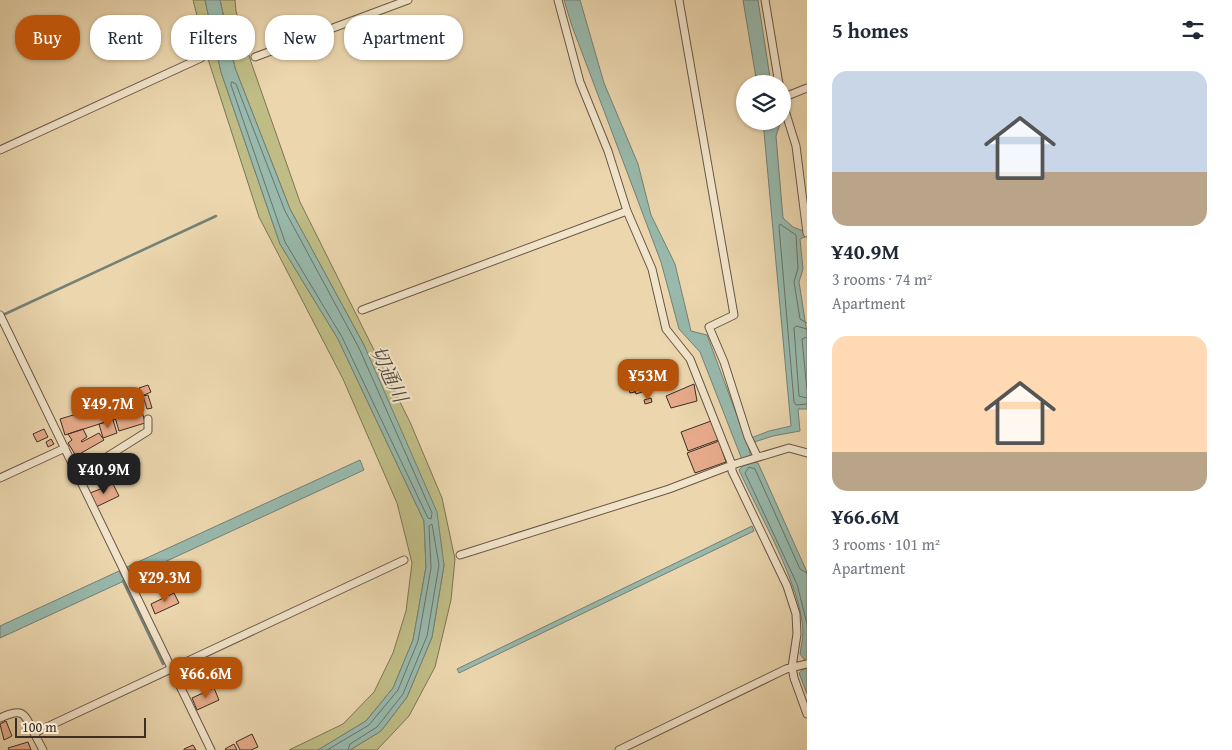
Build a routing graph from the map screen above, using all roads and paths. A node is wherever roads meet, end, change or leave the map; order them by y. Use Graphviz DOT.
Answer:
graph roads {
  1 [pos="408,0"];
  2 [pos="558,0"];
  3 [pos="679,0"];
  4 [pos="765,0"];
  5 [pos="255,57"];
  6 [pos="197,60"];
  7 [pos="778,75"];
  8 [pos="807,88"];
  9 [pos="791,96"];
  10 [pos="791,130"];
  11 [pos="0,150"];
  12 [pos="628,210"];
  13 [pos="806,228"];
  14 [pos="807,233"];
  15 [pos="362,310"];
  16 [pos="0,315"];
  17 [pos="148,419"];
  18 [pos="65,448"];
  19 [pos="807,453"];
  20 [pos="754,457"];
  21 [pos="732,465"];
  22 [pos="76,473"];
  23 [pos="0,478"];
  24 [pos="460,555"];
  25 [pos="404,560"];
  26 [pos="805,665"];
  27 [pos="792,667"];
  28 [pos="172,668"];
  29 [pos="807,714"];
  30 [pos="0,718"];
  31 [pos="34,733"];
  32 [pos="43,750"];
  33 [pos="211,750"];
  34 [pos="619,750"];
  1 -- 5 [label="street"];
  2 -- 12 [label="street"];
  3 -- 20 [label="street"];
  4 -- 7 [label="street"];
  6 -- 11 [label="street"];
  8 -- 9 [label="street"];
  10 -- 13 [label="street"];
  12 -- 15 [label="street"];
  12 -- 21 [label="street"];
  13 -- 14 [label="street"];
  16 -- 18 [label="street"];
  17 -- 22 [label="street"];
  18 -- 22 [label="street"];
  18 -- 23 [label="street"];
  19 -- 20 [label="street"];
  20 -- 21 [label="street"];
  21 -- 24 [label="street"];
  21 -- 27 [label="street"];
  22 -- 28 [label="street"];
  25 -- 28 [label="street"];
  26 -- 27 [label="street"];
  27 -- 29 [label="street"];
  27 -- 34 [label="street"];
  28 -- 31 [label="street"];
  28 -- 33 [label="street"];
  30 -- 31 [label="street"];
  31 -- 32 [label="street"];
}
